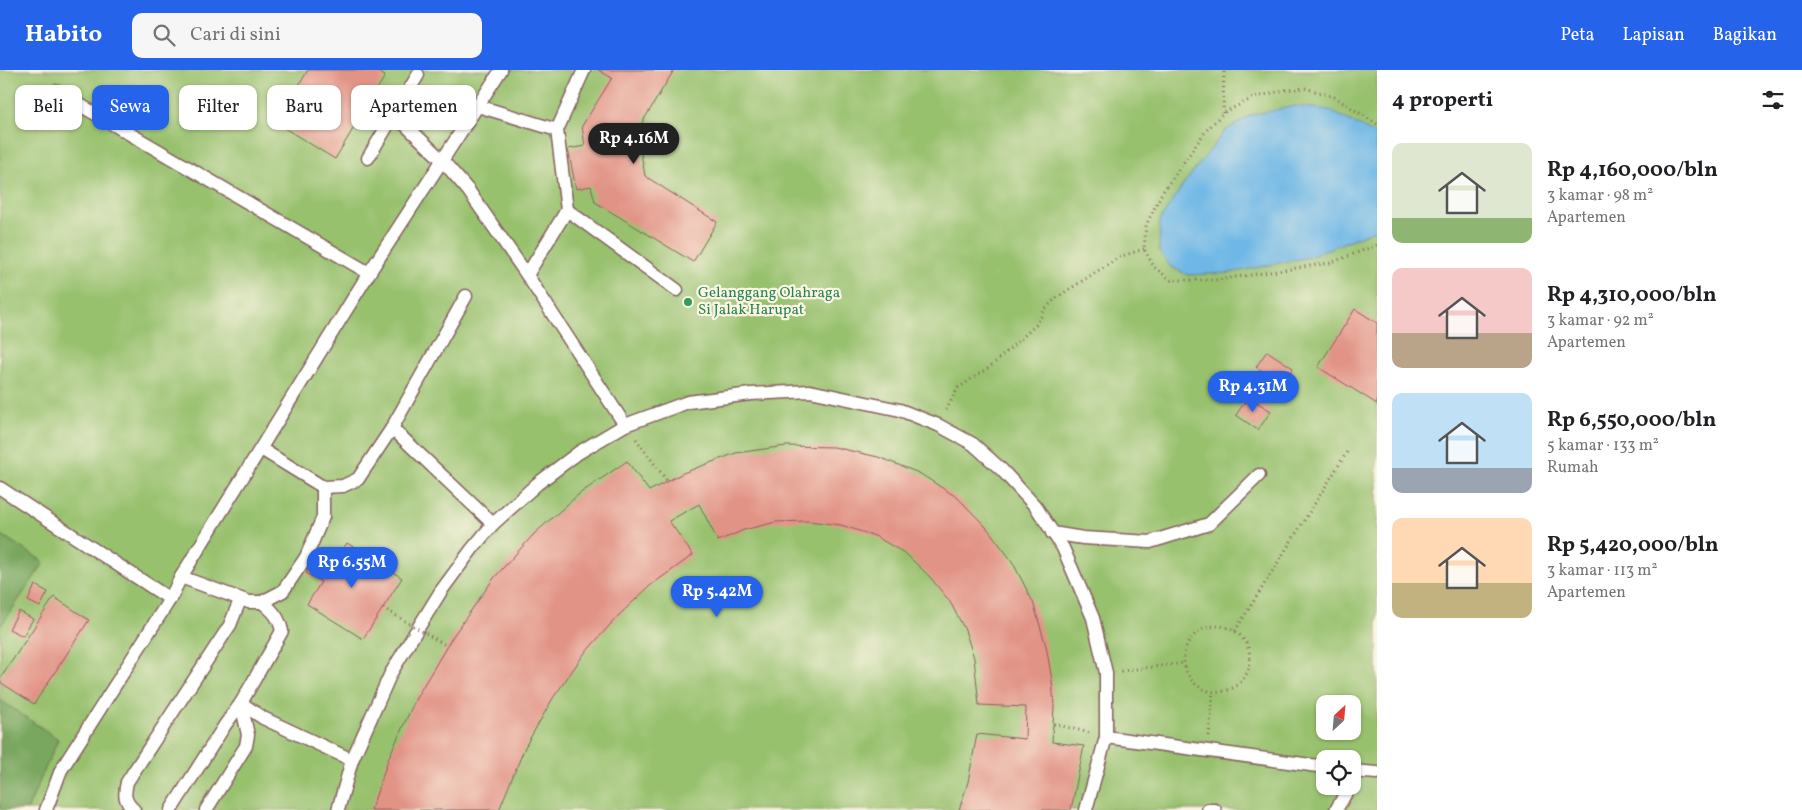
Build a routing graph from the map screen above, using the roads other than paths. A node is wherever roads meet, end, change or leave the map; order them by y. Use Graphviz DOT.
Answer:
graph roads {
  1 [pos="501,70"];
  2 [pos="584,70"];
  3 [pos="418,75"];
  4 [pos="412,85"];
  5 [pos="82,105"];
  6 [pos="478,106"];
  7 [pos="385,130"];
  8 [pos="411,130"];
  9 [pos="557,130"];
  10 [pos="368,158"];
  11 [pos="442,160"];
  12 [pos="567,210"];
  13 [pos="369,273"];
  14 [pos="527,275"];
  15 [pos="677,290"];
  16 [pos="466,296"];
  17 [pos="625,425"];
  18 [pos="392,428"];
  19 [pos="261,449"];
  20 [pos="1259,475"];
  21 [pos="323,487"];
  22 [pos="0,488"];
  23 [pos="493,524"];
  24 [pos="1052,533"];
  25 [pos="181,577"];
  26 [pos="170,600"];
  27 [pos="240,600"];
  28 [pos="262,602"];
  29 [pos="241,703"];
  30 [pos="1106,737"];
  31 [pos="352,760"];
  32 [pos="1316,766"];
  33 [pos="1377,773"];
  34 [pos="1361,774"];
  35 [pos="1345,795"];
  36 [pos="46,810"];
  37 [pos="134,810"];
  38 [pos="171,810"];
  39 [pos="206,810"];
  40 [pos="338,810"];
  41 [pos="1086,810"];
  42 [pos="1208,810"];
  43 [pos="1214,810"];
  44 [pos="1336,810"];
  1 -- 6 [label="lane"];
  2 -- 9 [label="lane"];
  3 -- 4 [label="lane"];
  5 -- 13 [label="lane"];
  6 -- 9 [label="lane"];
  6 -- 11 [label="lane"];
  7 -- 10 [label="lane"];
  8 -- 11 [label="lane"];
  9 -- 12 [label="lane"];
  11 -- 13 [label="lane"];
  11 -- 14 [label="lane"];
  12 -- 14 [label="lane"];
  12 -- 15 [label="lane"];
  13 -- 19 [label="lane"];
  14 -- 17 [label="lane"];
  16 -- 18 [label="lane"];
  17 -- 23 [label="lane"];
  17 -- 24 [label="lane"];
  18 -- 21 [label="lane"];
  18 -- 23 [label="lane"];
  19 -- 21 [label="lane"];
  19 -- 25 [label="lane"];
  20 -- 24 [label="lane"];
  21 -- 28 [label="lane"];
  22 -- 26 [label="lane"];
  23 -- 31 [label="lane"];
  24 -- 30 [label="lane"];
  25 -- 26 [label="lane"];
  25 -- 27 [label="lane"];
  26 -- 36 [label="lane"];
  27 -- 28 [label="lane"];
  27 -- 37 [label="lane"];
  28 -- 29 [label="lane"];
  29 -- 31 [label="lane"];
  29 -- 38 [label="lane"];
  29 -- 39 [label="lane"];
  30 -- 32 [label="lane"];
  30 -- 41 [label="lane"];
  31 -- 40 [label="lane"];
  33 -- 34 [label="lane"];
  35 -- 44 [label="lane"];
  42 -- 43 [label="lane"];
}
